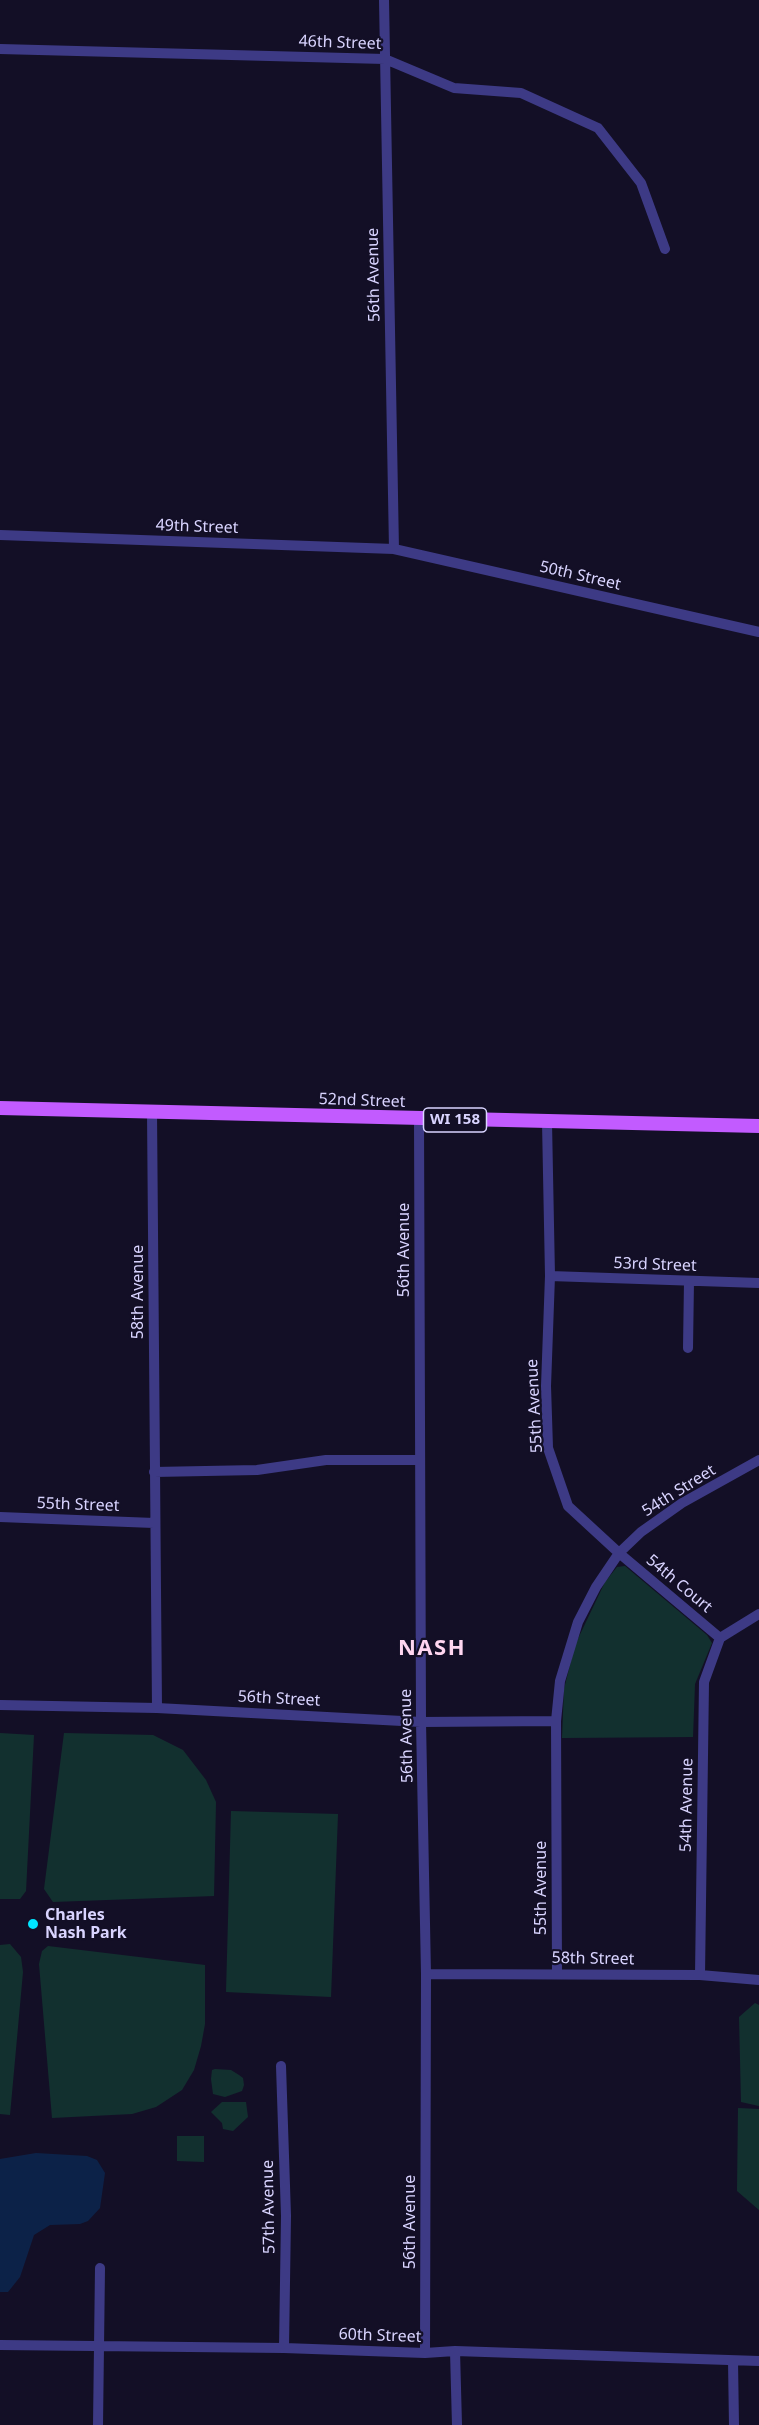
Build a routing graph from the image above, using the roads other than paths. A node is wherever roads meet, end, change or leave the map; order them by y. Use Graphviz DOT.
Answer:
graph roads {
  1 [pos="384,0"];
  2 [pos="0,49"];
  3 [pos="384,59"];
  4 [pos="666,249"];
  5 [pos="0,535"];
  6 [pos="394,549"];
  7 [pos="759,632"];
  8 [pos="0,1108"];
  9 [pos="152,1112"];
  10 [pos="419,1119"];
  11 [pos="548,1122"];
  12 [pos="759,1126"];
  13 [pos="550,1276"];
  14 [pos="689,1281"];
  15 [pos="759,1283"];
  16 [pos="688,1348"];
  17 [pos="420,1460"];
  18 [pos="759,1460"];
  19 [pos="154,1472"];
  20 [pos="0,1517"];
  21 [pos="154,1523"];
  22 [pos="618,1553"];
  23 [pos="759,1614"];
  24 [pos="720,1638"];
  25 [pos="0,1705"];
  26 [pos="157,1708"];
  27 [pos="556,1721"];
  28 [pos="421,1722"];
  29 [pos="426,1974"];
  30 [pos="556,1974"];
  31 [pos="700,1975"];
  32 [pos="759,1980"];
  33 [pos="281,2066"];
  34 [pos="100,2268"];
  35 [pos="0,2344"];
  36 [pos="98,2347"];
  37 [pos="284,2348"];
  38 [pos="455,2351"];
  39 [pos="425,2353"];
  40 [pos="734,2361"];
  41 [pos="759,2361"];
  42 [pos="98,2425"];
  43 [pos="457,2425"];
  44 [pos="734,2425"];
  1 -- 3 [label="street, 56th Avenue"];
  2 -- 3 [label="street, 46th Street"];
  3 -- 4 [label="street, 46th Street"];
  3 -- 6 [label="street, 56th Avenue"];
  5 -- 6 [label="street, 49th Street"];
  6 -- 7 [label="street, 50th Street"];
  8 -- 9 [label="main road, 52nd Street / WI 158"];
  9 -- 10 [label="main road, 52nd Street / WI 158"];
  9 -- 19 [label="street, 58th Avenue"];
  10 -- 11 [label="main road, 52nd Street / WI 158"];
  10 -- 17 [label="street, 56th Avenue"];
  11 -- 12 [label="main road, 52nd Street / WI 158"];
  11 -- 13 [label="street, 55th Avenue"];
  13 -- 14 [label="street, 53rd Street"];
  13 -- 22 [label="street, 55th Avenue"];
  14 -- 15 [label="street, 53rd Street"];
  14 -- 16 [label="street"];
  17 -- 19 [label="street"];
  17 -- 28 [label="street, 56th Avenue"];
  18 -- 22 [label="street, 54th Street"];
  19 -- 21 [label="street, 58th Avenue"];
  20 -- 21 [label="street, 55th Street"];
  21 -- 26 [label="street, 58th Avenue"];
  22 -- 24 [label="street, 54th Court"];
  22 -- 27 [label="street, 55th Avenue"];
  23 -- 24 [label="street"];
  24 -- 31 [label="street, 54th Avenue"];
  25 -- 26 [label="street, 56th Street"];
  26 -- 28 [label="street, 56th Street"];
  27 -- 28 [label="street, 56th Street"];
  27 -- 30 [label="street, 55th Avenue"];
  28 -- 29 [label="street, 56th Avenue"];
  29 -- 30 [label="street, 58th Street"];
  29 -- 39 [label="street, 56th Avenue"];
  30 -- 31 [label="street, 58th Street"];
  31 -- 32 [label="street, 58th Street"];
  33 -- 37 [label="street, 57th Avenue"];
  34 -- 36 [label="street"];
  35 -- 36 [label="street, 60th Street"];
  36 -- 37 [label="street, 60th Street"];
  36 -- 42 [label="street"];
  37 -- 39 [label="street, 60th Street"];
  38 -- 39 [label="street, 60th Street"];
  38 -- 40 [label="street, 60th Street"];
  38 -- 43 [label="street"];
  40 -- 41 [label="street, 60th Street"];
  40 -- 44 [label="street"];
}
